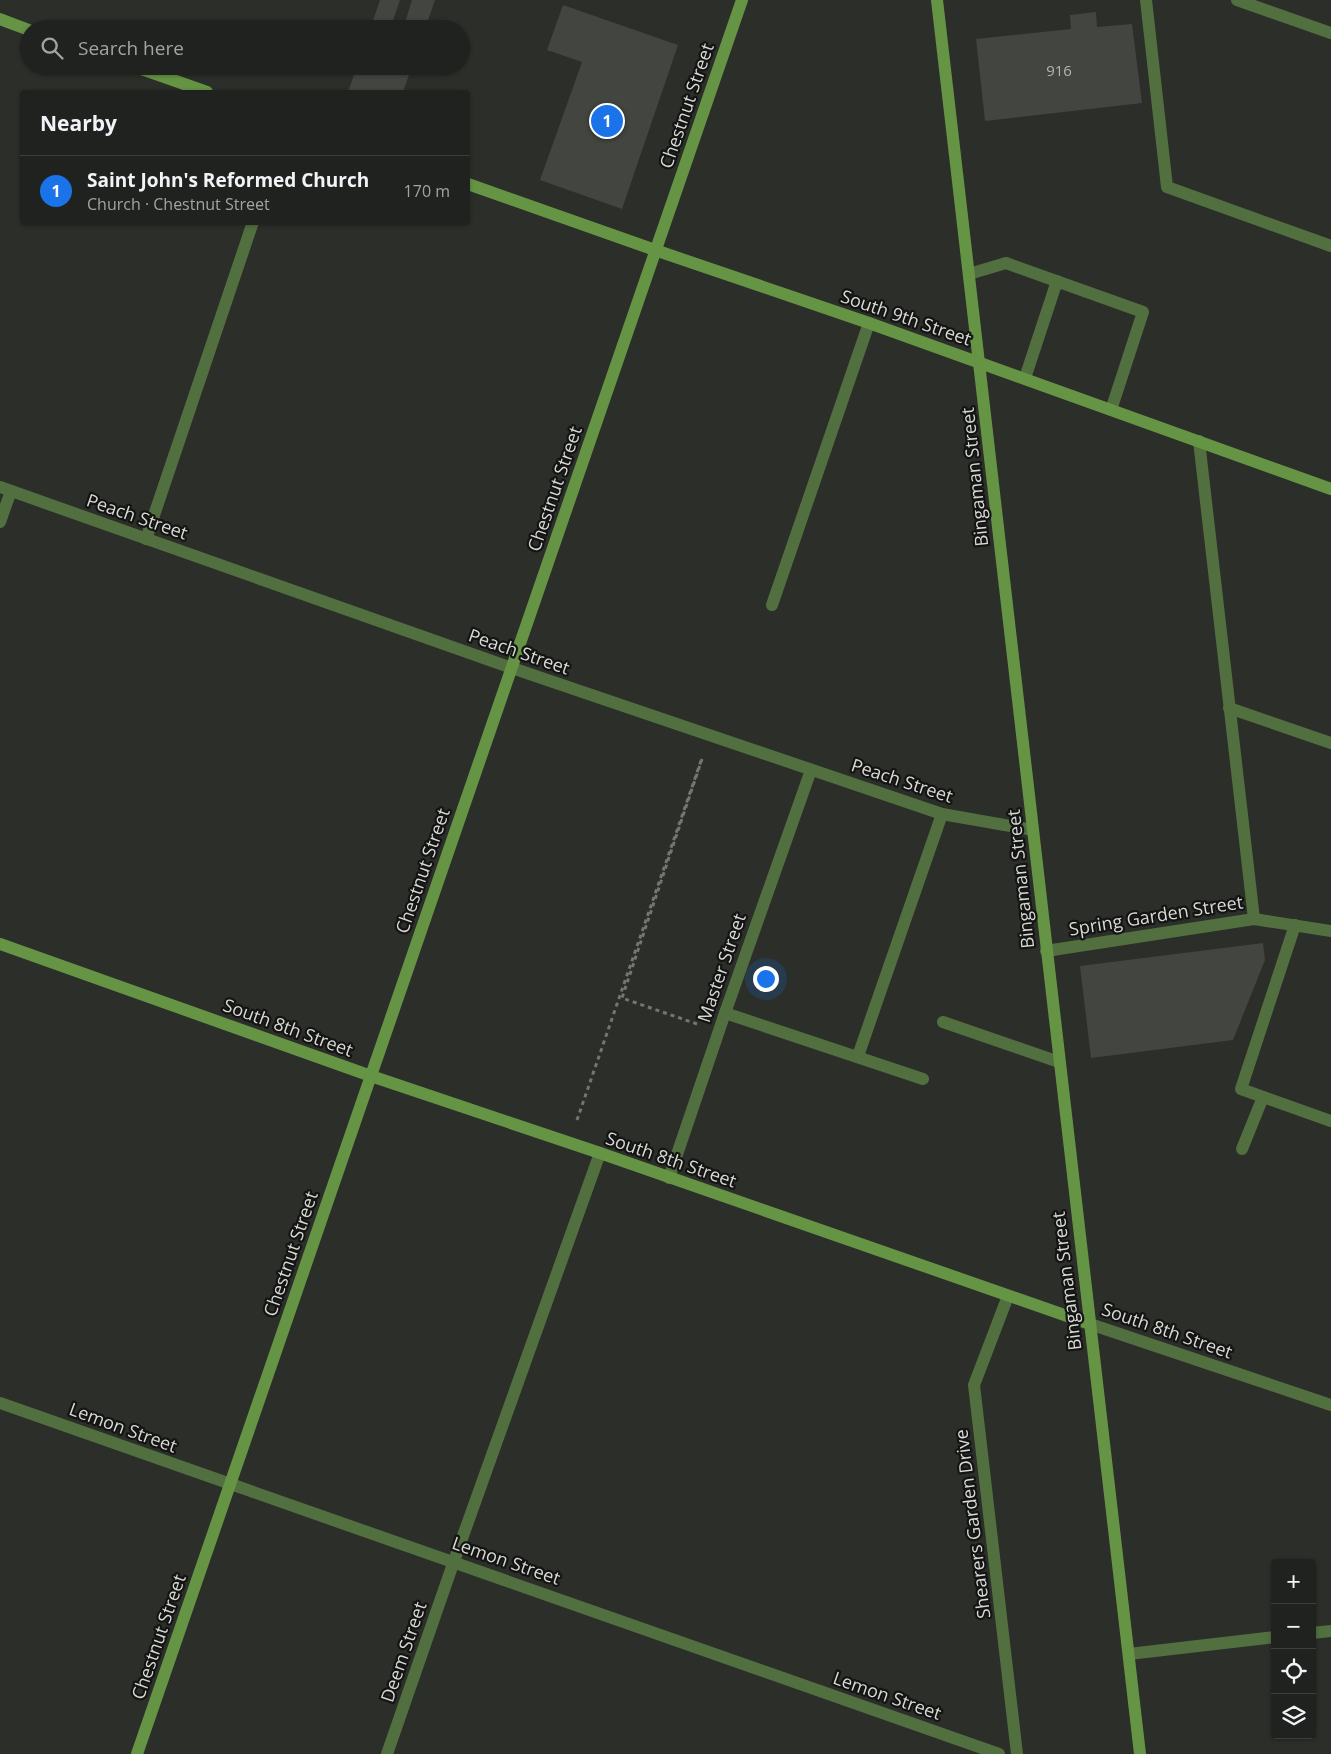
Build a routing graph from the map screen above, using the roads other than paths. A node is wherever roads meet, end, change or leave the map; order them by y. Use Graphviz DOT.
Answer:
graph roads {
  1 [pos="742,0"];
  2 [pos="937,0"];
  3 [pos="1146,0"];
  4 [pos="1238,0"];
  5 [pos="0,20"];
  6 [pos="20,27"];
  7 [pos="1331,33"];
  8 [pos="159,75"];
  9 [pos="201,90"];
  10 [pos="470,185"];
  11 [pos="252,225"];
  12 [pos="1331,246"];
  13 [pos="656,250"];
  14 [pos="969,274"];
  15 [pos="1057,281"];
  16 [pos="869,322"];
  17 [pos="980,362"];
  18 [pos="1025,378"];
  19 [pos="1111,410"];
  20 [pos="1199,441"];
  21 [pos="1331,488"];
  22 [pos="6,489"];
  23 [pos="0,522"];
  24 [pos="146,539"];
  25 [pos="772,605"];
  26 [pos="512,668"];
  27 [pos="1229,708"];
  28 [pos="1331,744"];
  29 [pos="811,770"];
  30 [pos="942,814"];
  31 [pos="1032,830"];
  32 [pos="1254,919"];
  33 [pos="1295,925"];
  34 [pos="1331,931"];
  35 [pos="0,944"];
  36 [pos="1046,950"];
  37 [pos="724,1013"];
  38 [pos="943,1022"];
  39 [pos="858,1056"];
  40 [pos="1059,1062"];
  41 [pos="371,1076"];
  42 [pos="923,1079"];
  43 [pos="1263,1097"];
  44 [pos="1331,1121"];
  45 [pos="1242,1149"];
  46 [pos="600,1153"];
  47 [pos="669,1178"];
  48 [pos="1008,1296"];
  49 [pos="1090,1324"];
  50 [pos="0,1403"];
  51 [pos="1331,1405"];
  52 [pos="230,1484"];
  53 [pos="454,1561"];
  54 [pos="1331,1631"];
  55 [pos="1316,1633"];
  56 [pos="1271,1637"];
  57 [pos="1129,1654"];
  58 [pos="137,1754"];
  59 [pos="386,1754"];
  60 [pos="999,1754"];
  61 [pos="1017,1754"];
  62 [pos="1140,1754"];
  1 -- 13 [label="street, Chestnut Street"];
  2 -- 14 [label="street, Bingaman Street"];
  3 -- 12 [label="street"];
  4 -- 7 [label="street"];
  5 -- 6 [label="street"];
  8 -- 9 [label="street"];
  10 -- 13 [label="street, South 9th Street"];
  11 -- 24 [label="street"];
  13 -- 16 [label="street, South 9th Street"];
  13 -- 26 [label="street, Chestnut Street"];
  14 -- 15 [label="street"];
  14 -- 17 [label="street, Bingaman Street"];
  15 -- 18 [label="street"];
  15 -- 19 [label="street"];
  16 -- 17 [label="street, South 9th Street"];
  16 -- 25 [label="street"];
  17 -- 18 [label="street, South 9th Street"];
  17 -- 31 [label="street, Bingaman Street"];
  18 -- 19 [label="street, South 9th Street"];
  19 -- 20 [label="street, South 9th Street"];
  20 -- 21 [label="street, South 9th Street"];
  20 -- 27 [label="street"];
  22 -- 23 [label="street"];
  22 -- 24 [label="street, Peach Street"];
  24 -- 26 [label="street, Peach Street"];
  26 -- 29 [label="street, Peach Street"];
  26 -- 41 [label="street, Chestnut Street"];
  27 -- 28 [label="street"];
  27 -- 32 [label="street"];
  29 -- 30 [label="street, Peach Street"];
  29 -- 37 [label="street, Master Street"];
  30 -- 31 [label="street, Peach Street"];
  30 -- 39 [label="street"];
  31 -- 36 [label="street, Bingaman Street"];
  32 -- 33 [label="street, Spring Garden Street"];
  32 -- 36 [label="street, Spring Garden Street"];
  33 -- 34 [label="street, Spring Garden Street"];
  33 -- 43 [label="street"];
  35 -- 41 [label="street, South 8th Street"];
  36 -- 40 [label="street, Bingaman Street"];
  37 -- 39 [label="street"];
  37 -- 47 [label="street, Master Street"];
  38 -- 40 [label="street"];
  39 -- 42 [label="street"];
  40 -- 49 [label="street, Bingaman Street"];
  41 -- 46 [label="street, South 8th Street"];
  41 -- 52 [label="street, Chestnut Street"];
  43 -- 44 [label="street"];
  43 -- 45 [label="street"];
  46 -- 47 [label="street, South 8th Street"];
  46 -- 53 [label="street, Deem Street"];
  47 -- 48 [label="street, South 8th Street"];
  48 -- 49 [label="street, South 8th Street"];
  48 -- 61 [label="street, Shearers Garden Drive"];
  49 -- 51 [label="street, South 8th Street"];
  49 -- 57 [label="street, Bingaman Street"];
  50 -- 52 [label="street, Lemon Street"];
  52 -- 53 [label="street, Lemon Street"];
  52 -- 58 [label="street, Chestnut Street"];
  53 -- 59 [label="street, Deem Street"];
  53 -- 60 [label="street, Lemon Street"];
  54 -- 55 [label="street"];
  56 -- 57 [label="street"];
  57 -- 62 [label="street, Bingaman Street"];
}
